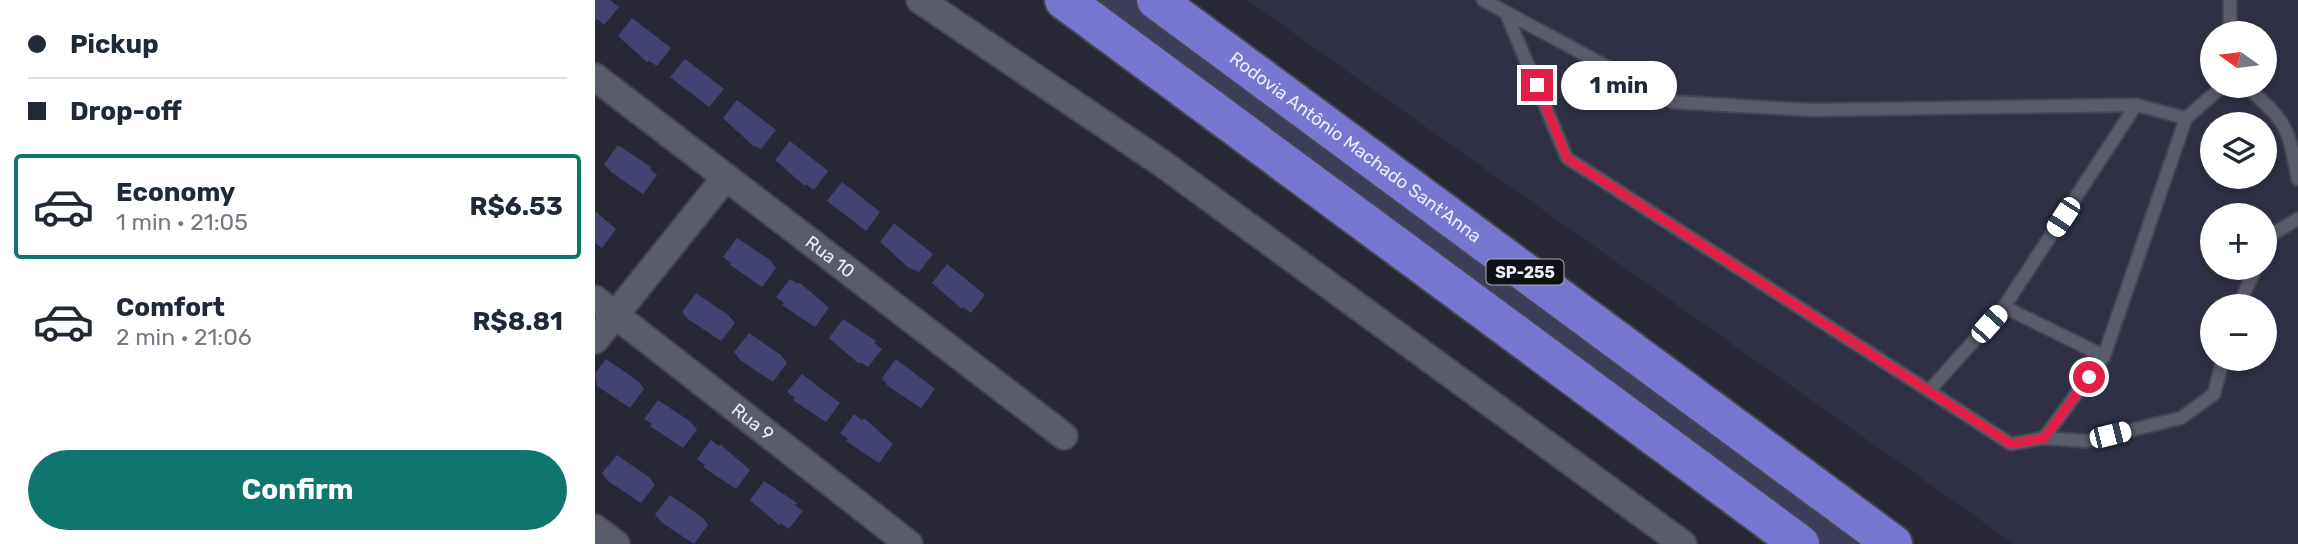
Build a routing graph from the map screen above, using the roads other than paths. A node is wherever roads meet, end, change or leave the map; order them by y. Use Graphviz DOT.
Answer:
graph roads {
  1 [pos="920,0"];
  2 [pos="1063,0"];
  3 [pos="1156,0"];
  4 [pos="1483,0"];
  5 [pos="2230,0"];
  6 [pos="1506,13"];
  7 [pos="2230,21"];
  8 [pos="595,77"];
  9 [pos="2209,98"];
  10 [pos="2260,98"];
  11 [pos="2136,105"];
  12 [pos="2186,118"];
  13 [pos="726,177"];
  14 [pos="2298,179"];
  15 [pos="2298,219"];
  16 [pos="2277,231"];
  17 [pos="605,307"];
  18 [pos="2004,307"];
  19 [pos="595,340"];
  20 [pos="2104,356"];
  21 [pos="2220,371"];
  22 [pos="1929,391"];
  23 [pos="1064,436"];
  24 [pos="2044,438"];
  25 [pos="595,528"];
  26 [pos="616,544"];
  27 [pos="909,544"];
  28 [pos="1683,544"];
  29 [pos="1800,544"];
  30 [pos="1893,544"];
  1 -- 28 [label="street"];
  2 -- 29 [label="highway, SP-255"];
  3 -- 30 [label="highway, Rodovia Antônio Machado Sant'Anna / SP-255"];
  4 -- 6 [label="lane"];
  5 -- 7 [label="lane"];
  6 -- 11 [label="lane"];
  6 -- 22 [label="lane"];
  8 -- 13 [label="street, Rua 10"];
  9 -- 12 [label="lane"];
  10 -- 14 [label="lane"];
  11 -- 12 [label="lane"];
  11 -- 18 [label="lane"];
  12 -- 20 [label="lane"];
  13 -- 17 [label="street"];
  13 -- 23 [label="street, Rua 10"];
  15 -- 16 [label="lane"];
  17 -- 19 [label="street"];
  17 -- 27 [label="street, Rua 9"];
  18 -- 20 [label="lane"];
  18 -- 22 [label="lane"];
  20 -- 24 [label="lane"];
  21 -- 24 [label="lane"];
  22 -- 24 [label="lane"];
  25 -- 26 [label="street"];
}
